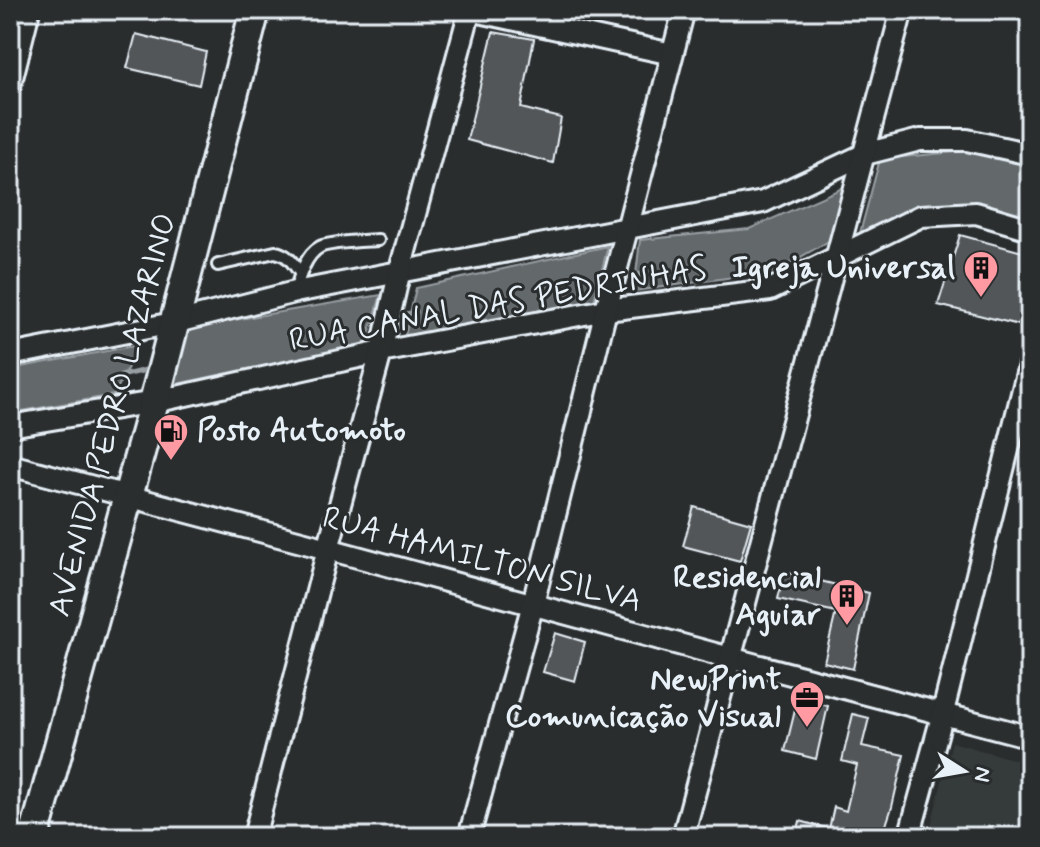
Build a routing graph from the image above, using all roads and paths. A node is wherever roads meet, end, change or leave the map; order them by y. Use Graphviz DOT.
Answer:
graph roads {
  1 [pos="29,10"];
  2 [pos="255,10"];
  3 [pos="470,10"];
  4 [pos="684,10"];
  5 [pos="902,10"];
  6 [pos="672,54"];
  7 [pos="10,86"];
  8 [pos="1030,154"];
  9 [pos="863,160"];
  10 [pos="1030,229"];
  11 [pos="627,235"];
  12 [pos="378,240"];
  13 [pos="838,257"];
  14 [pos="218,265"];
  15 [pos="398,280"];
  16 [pos="298,283"];
  17 [pos="608,304"];
  18 [pos="173,323"];
  19 [pos="384,342"];
  20 [pos="10,355"];
  21 [pos="1030,361"];
  22 [pos="154,402"];
  23 [pos="10,426"];
  24 [pos="10,465"];
  25 [pos="128,495"];
  26 [pos="328,549"];
  27 [pos="533,604"];
  28 [pos="730,658"];
  29 [pos="942,714"];
  30 [pos="1030,737"];
  31 [pos="34,837"];
  32 [pos="254,837"];
  33 [pos="469,837"];
  34 [pos="683,837"];
  35 [pos="909,837"];
  1 -- 7 [label="street"];
  2 -- 18 [label="main road, AVENIDA PEDRO LAZARINO"];
  3 -- 6 [label="street"];
  3 -- 15 [label="street"];
  4 -- 6 [label="street"];
  5 -- 9 [label="street"];
  6 -- 11 [label="street"];
  8 -- 9 [label="street, RUA CANAL DAS PEDRINHAS"];
  9 -- 11 [label="street, RUA CANAL DAS PEDRINHAS"];
  9 -- 13 [label="street"];
  10 -- 13 [label="street, RUA CANAL DAS PEDRINHAS"];
  11 -- 15 [label="street, RUA CANAL DAS PEDRINHAS"];
  11 -- 17 [label="street"];
  12 -- 16 [label="lane"];
  13 -- 17 [label="street, RUA CANAL DAS PEDRINHAS"];
  13 -- 28 [label="street"];
  14 -- 16 [label="lane"];
  15 -- 16 [label="street, RUA CANAL DAS PEDRINHAS"];
  15 -- 19 [label="street"];
  16 -- 18 [label="street, RUA CANAL DAS PEDRINHAS"];
  17 -- 19 [label="street, RUA CANAL DAS PEDRINHAS"];
  17 -- 27 [label="street"];
  18 -- 20 [label="street, RUA CANAL DAS PEDRINHAS"];
  18 -- 22 [label="main road, AVENIDA PEDRO LAZARINO"];
  19 -- 22 [label="street, RUA CANAL DAS PEDRINHAS"];
  19 -- 26 [label="street"];
  21 -- 29 [label="street"];
  22 -- 23 [label="street, RUA CANAL DAS PEDRINHAS"];
  22 -- 25 [label="main road, AVENIDA PEDRO LAZARINO"];
  24 -- 25 [label="street, RUA HAMILTON SILVA"];
  25 -- 26 [label="street, RUA HAMILTON SILVA"];
  25 -- 31 [label="main road, AVENIDA PEDRO LAZARINO"];
  26 -- 27 [label="street, RUA HAMILTON SILVA"];
  26 -- 32 [label="street"];
  27 -- 28 [label="street, RUA HAMILTON SILVA"];
  27 -- 33 [label="street"];
  28 -- 29 [label="street, RUA HAMILTON SILVA"];
  28 -- 34 [label="street"];
  29 -- 30 [label="street, RUA HAMILTON SILVA"];
  29 -- 35 [label="street"];
}
